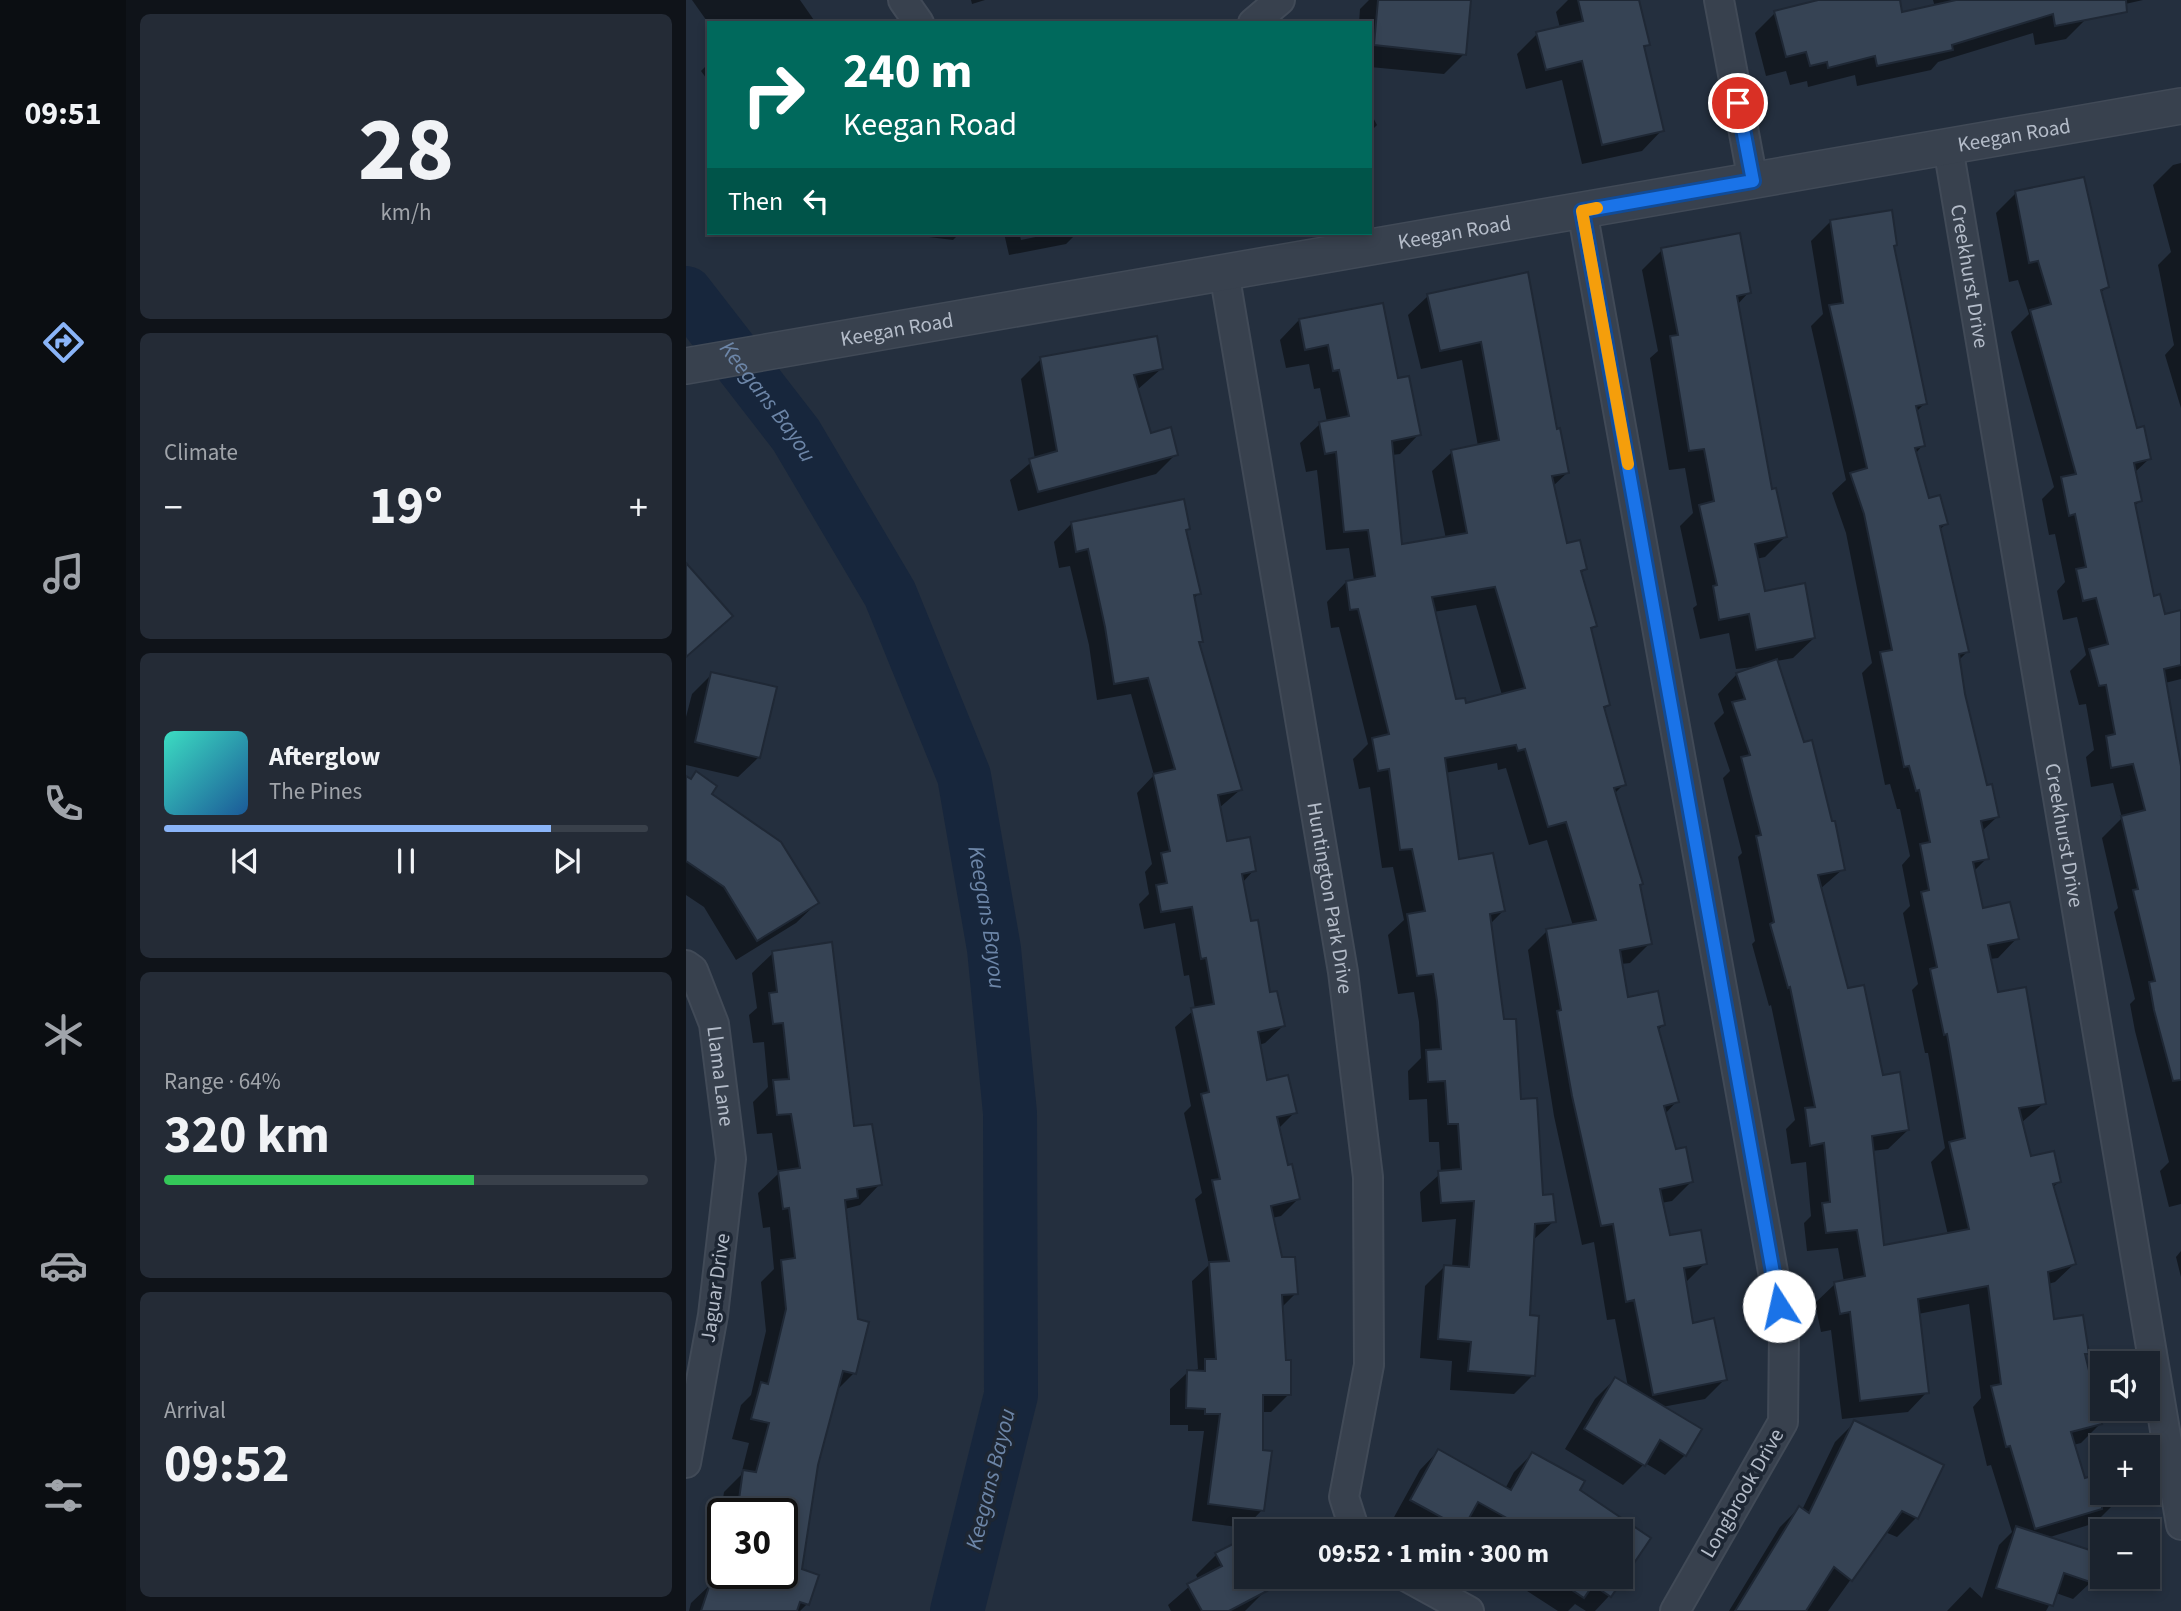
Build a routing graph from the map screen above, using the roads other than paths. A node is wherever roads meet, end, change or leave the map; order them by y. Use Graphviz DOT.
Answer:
graph roads {
  1 [pos="1280,0"];
  2 [pos="1719,0"];
  3 [pos="1255,21"];
  4 [pos="2181,106"];
  5 [pos="1948,147"];
  6 [pos="1753,181"];
  7 [pos="1582,211"];
  8 [pos="1224,272"];
  9 [pos="686,366"];
  10 [pos="686,965"];
  11 [pos="730,1153"];
  12 [pos="686,1463"];
  13 [pos="1350,1519"];
  14 [pos="2181,1525"];
  15 [pos="1429,1589"];
  16 [pos="1469,1611"];
  17 [pos="1675,1611"];
  1 -- 3 [label="street"];
  2 -- 6 [label="street"];
  4 -- 5 [label="street, Keegan Road"];
  5 -- 6 [label="street, Keegan Road"];
  5 -- 14 [label="street, Creekhurst Drive"];
  6 -- 7 [label="street, Keegan Road"];
  7 -- 8 [label="street, Keegan Road"];
  7 -- 17 [label="street, Longbrook Drive"];
  8 -- 9 [label="street, Keegan Road"];
  8 -- 13 [label="street, Huntington Park Drive"];
  10 -- 11 [label="street, Llama Lane"];
  11 -- 12 [label="street, Jaguar Drive"];
  15 -- 16 [label="street"];
}
